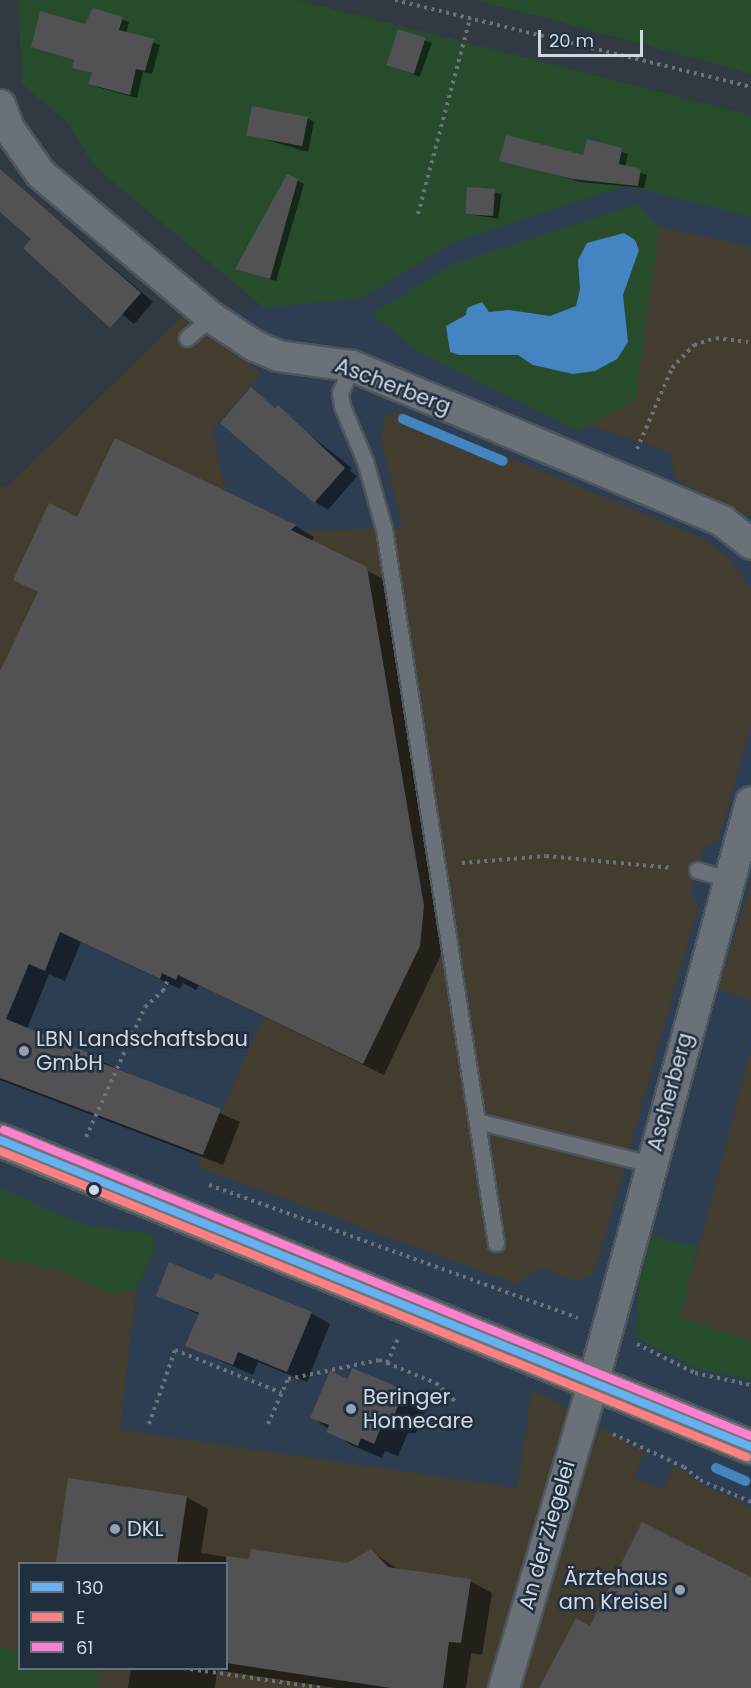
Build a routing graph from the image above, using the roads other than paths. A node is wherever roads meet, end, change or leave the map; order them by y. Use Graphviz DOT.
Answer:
graph roads {
  1 [pos="3,124"];
  2 [pos="211,317"];
  3 [pos="187,338"];
  4 [pos="352,366"];
  5 [pos="751,544"];
  6 [pos="751,802"];
  7 [pos="697,870"];
  8 [pos="729,879"];
  9 [pos="477,1121"];
  10 [pos="0,1140"];
  11 [pos="651,1164"];
  12 [pos="496,1243"];
  13 [pos="593,1383"];
  14 [pos="751,1447"];
  15 [pos="504,1688"];
  1 -- 2 [label="street, Ascherberg"];
  2 -- 3 [label="lane"];
  2 -- 4 [label="street, Ascherberg"];
  4 -- 5 [label="street, Ascherberg"];
  4 -- 9 [label="lane"];
  6 -- 8 [label="street, Ascherberg"];
  7 -- 8 [label="lane"];
  8 -- 11 [label="street, Ascherberg"];
  9 -- 11 [label="lane"];
  9 -- 12 [label="lane"];
  10 -- 13 [label="main road"];
  11 -- 13 [label="street, Ascherberg"];
  13 -- 14 [label="main road"];
  13 -- 15 [label="street, An der Ziegelei"];
}
